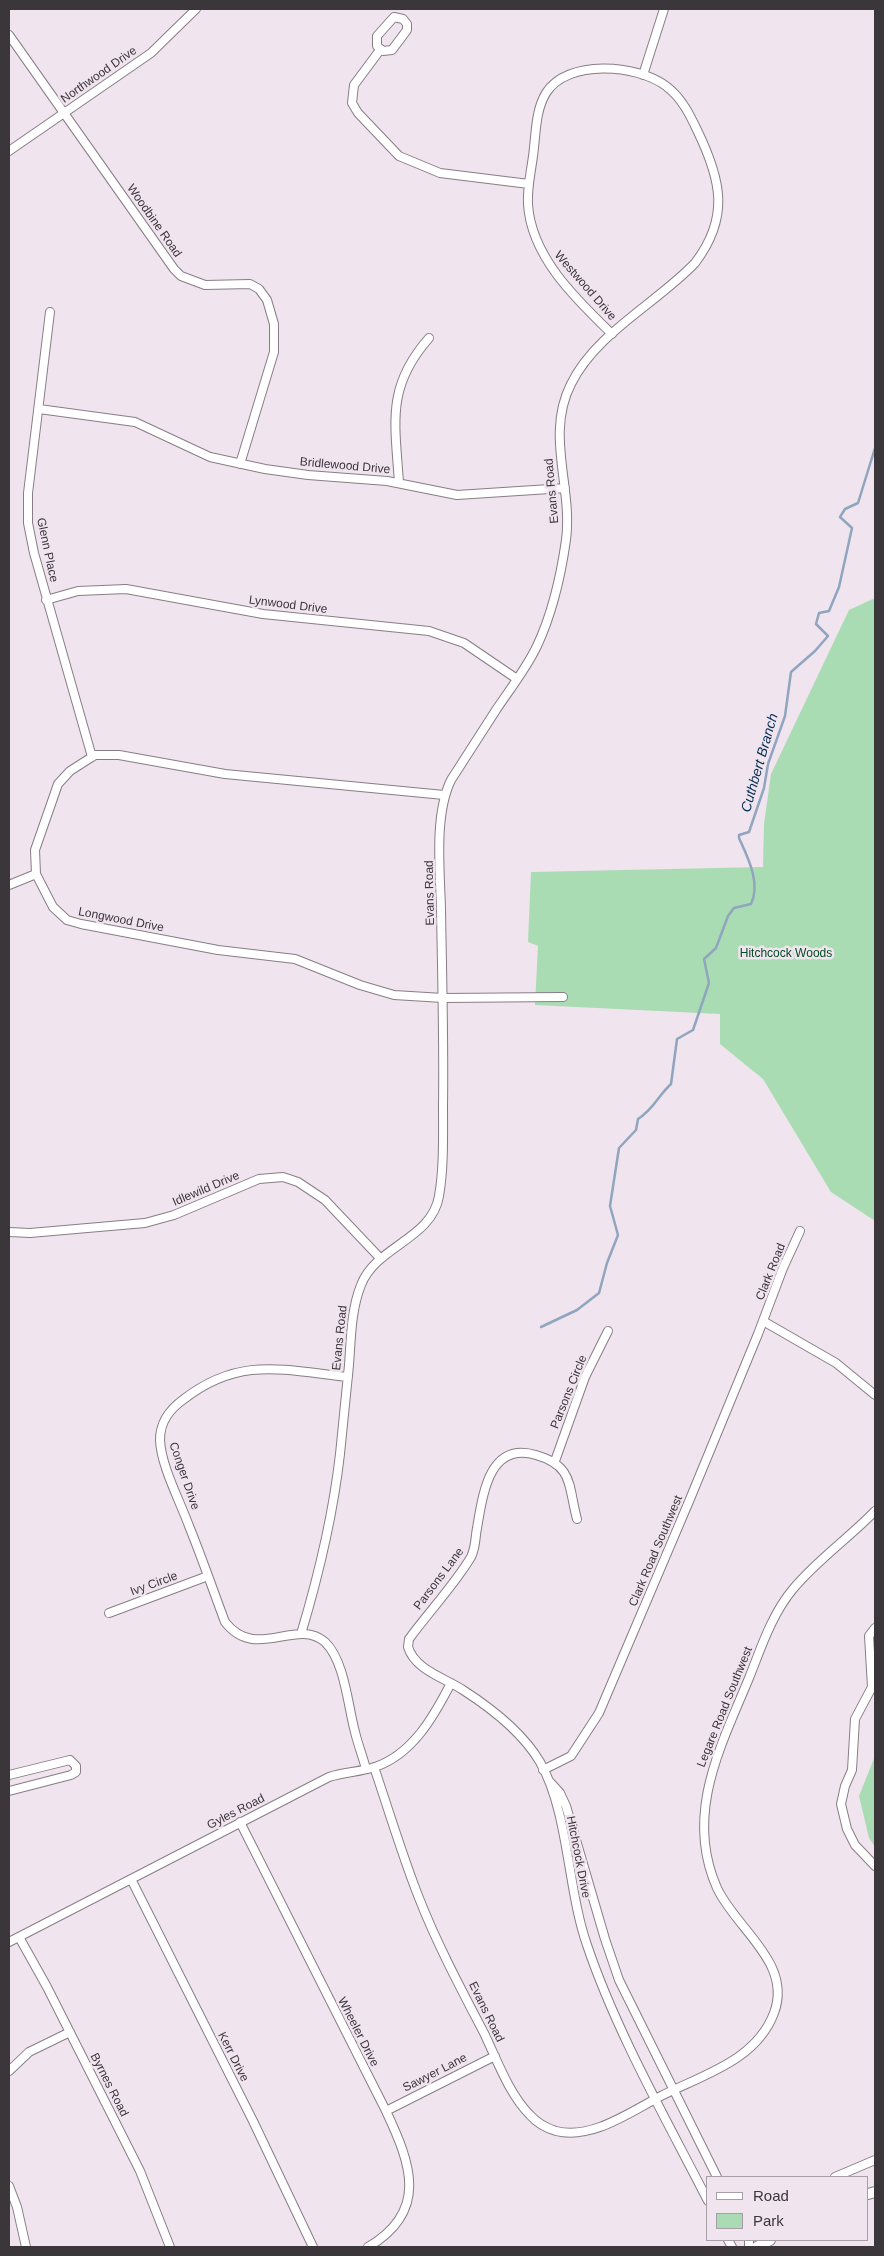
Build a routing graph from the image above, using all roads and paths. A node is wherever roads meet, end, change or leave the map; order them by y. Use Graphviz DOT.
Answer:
graph roads {
  1 [pos="196,9"];
  2 [pos="664,9"];
  3 [pos="9,35"];
  4 [pos="380,50"];
  5 [pos="643,75"];
  6 [pos="65,113"];
  7 [pos="9,151"];
  8 [pos="529,184"];
  9 [pos="50,312"];
  10 [pos="612,334"];
  11 [pos="429,338"];
  12 [pos="38,409"];
  13 [pos="240,464"];
  14 [pos="399,483"];
  15 [pos="565,488"];
  16 [pos="46,600"];
  17 [pos="517,679"];
  18 [pos="92,757"];
  19 [pos="444,795"];
  20 [pos="36,874"];
  21 [pos="9,884"];
  22 [pos="563,997"];
  23 [pos="443,998"];
  24 [pos="800,1231"];
  25 [pos="9,1232"];
  26 [pos="380,1258"];
  27 [pos="763,1321"];
  28 [pos="608,1331"];
  29 [pos="348,1377"];
  30 [pos="875,1394"];
  31 [pos="555,1461"];
  32 [pos="875,1512"];
  33 [pos="578,1519"];
  34 [pos="208,1576"];
  35 [pos="109,1613"];
  36 [pos="875,1628"];
  37 [pos="301,1634"];
  38 [pos="451,1683"];
  39 [pos="370,1768"];
  40 [pos="543,1770"];
  41 [pos="9,1775"];
  42 [pos="547,1778"];
  43 [pos="9,1790"];
  44 [pos="240,1822"];
  45 [pos="875,1866"];
  46 [pos="131,1879"];
  47 [pos="19,1937"];
  48 [pos="9,1942"];
  49 [pos="70,2032"];
  50 [pos="494,2056"];
  51 [pos="9,2071"];
  52 [pos="673,2090"];
  53 [pos="657,2098"];
  54 [pos="386,2111"];
  55 [pos="875,2160"];
  56 [pos="716,2176"];
  57 [pos="837,2176"];
  58 [pos="9,2186"];
  59 [pos="706,2197"];
  60 [pos="768,2241"];
  61 [pos="26,2247"];
  62 [pos="170,2247"];
  63 [pos="313,2247"];
  64 [pos="368,2247"];
  65 [pos="757,2247"];
  1 -- 6 [label="street, Northwood Drive"];
  2 -- 5 [label="street"];
  3 -- 6 [label="street, Woodbine Road"];
  4 -- 4 [label="street"];
  4 -- 8 [label="street"];
  5 -- 8 [label="street, Westwood Drive"];
  5 -- 10 [label="street, Evans Road"];
  6 -- 7 [label="street, Northwood Drive"];
  6 -- 13 [label="street, Woodbine Road"];
  8 -- 10 [label="street, Westwood Drive"];
  9 -- 12 [label="street, Glenn Place"];
  10 -- 15 [label="street, Evans Road"];
  11 -- 14 [label="street"];
  12 -- 13 [label="street, Bridlewood Drive"];
  12 -- 16 [label="street, Glenn Place"];
  13 -- 14 [label="street, Bridlewood Drive"];
  14 -- 15 [label="street, Bridlewood Drive"];
  15 -- 17 [label="street, Evans Road"];
  16 -- 17 [label="street, Lynwood Drive"];
  16 -- 18 [label="street, Glenn Place"];
  17 -- 19 [label="street, Evans Road"];
  18 -- 19 [label="street, Longwood Drive"];
  18 -- 20 [label="street, Longwood Drive"];
  19 -- 23 [label="street, Evans Road"];
  20 -- 21 [label="street"];
  20 -- 23 [label="street, Longwood Drive"];
  22 -- 23 [label="street, Longwood Drive"];
  23 -- 26 [label="street, Evans Road"];
  24 -- 27 [label="street, Clark Road"];
  25 -- 26 [label="street, Idlewild Drive"];
  26 -- 29 [label="street, Evans Road"];
  27 -- 30 [label="street"];
  27 -- 40 [label="street, Clark Road Southwest"];
  28 -- 31 [label="street, Parsons Circle"];
  29 -- 34 [label="street, Conger Drive"];
  29 -- 37 [label="street, Evans Road"];
  31 -- 33 [label="street"];
  31 -- 38 [label="street, Parsons Lane"];
  32 -- 52 [label="street, Legare Road Southwest"];
  34 -- 35 [label="street, Ivy Circle"];
  34 -- 37 [label="street, Conger Drive"];
  36 -- 45 [label="street"];
  37 -- 39 [label="street, Evans Road"];
  38 -- 39 [label="street, Gyles Road"];
  38 -- 40 [label="street, Parsons Lane"];
  39 -- 44 [label="street, Gyles Road"];
  39 -- 50 [label="street, Evans Road"];
  40 -- 42 [label="street, Parsons Lane"];
  41 -- 43 [label="street"];
  42 -- 52 [label="street, Hitchcock Drive"];
  42 -- 53 [label="street, Hitchcock Drive"];
  44 -- 46 [label="street, Gyles Road"];
  44 -- 54 [label="street, Wheeler Drive"];
  46 -- 47 [label="street, Gyles Road"];
  46 -- 63 [label="street, Kerr Drive"];
  47 -- 48 [label="street, Gyles Road"];
  47 -- 49 [label="street, Byrnes Road"];
  49 -- 51 [label="street"];
  49 -- 62 [label="street, Byrnes Road"];
  50 -- 53 [label="street, Evans Road"];
  50 -- 54 [label="street, Sawyer Lane"];
  52 -- 53 [label="street, Evans Road"];
  52 -- 56 [label="street, Hitchcock Drive"];
  53 -- 59 [label="street, Hitchcock Drive"];
  54 -- 64 [label="street, Wheeler Drive"];
  55 -- 57 [label="street"];
  58 -- 61 [label="street"];
  60 -- 65 [label="main road"];
}
